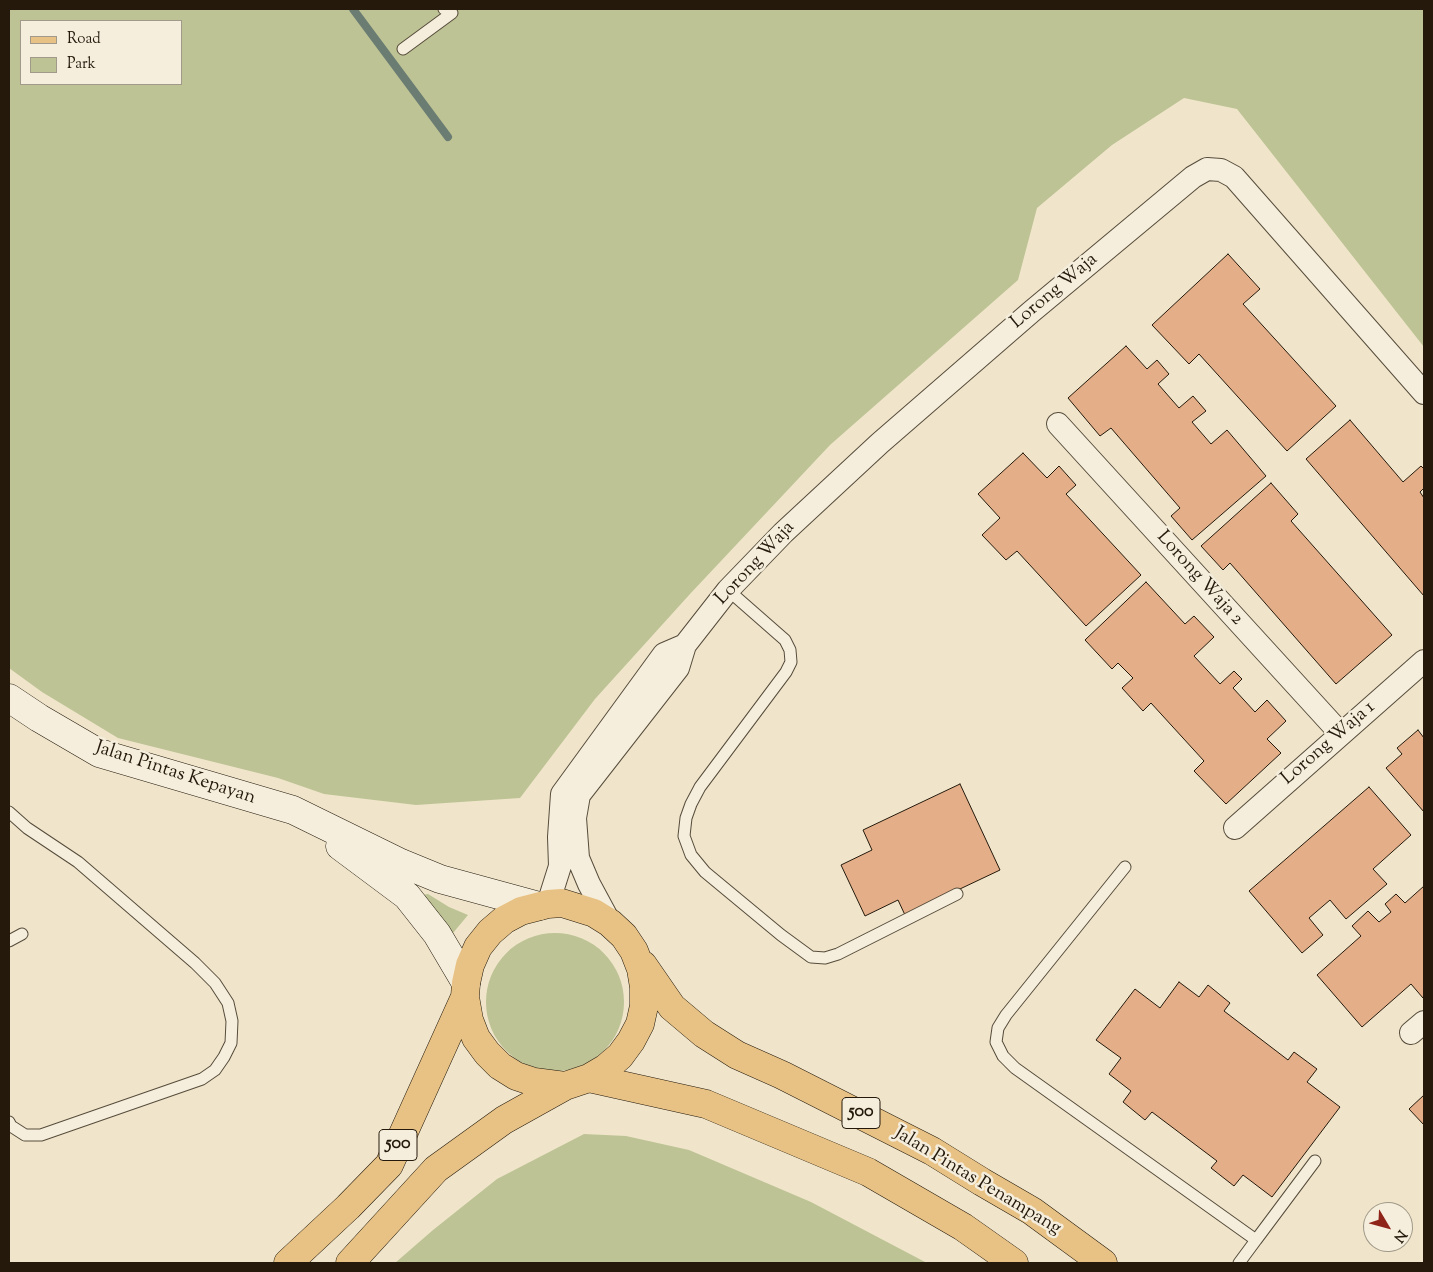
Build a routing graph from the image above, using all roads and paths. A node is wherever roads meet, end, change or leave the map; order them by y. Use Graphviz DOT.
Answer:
graph roads {
  1 [pos="444,9"];
  2 [pos="403,49"];
  3 [pos="1424,393"];
  4 [pos="1058,424"];
  5 [pos="728,590"];
  6 [pos="685,645"];
  7 [pos="1424,661"];
  8 [pos="9,698"];
  9 [pos="1341,734"];
  10 [pos="294,810"];
  11 [pos="9,812"];
  12 [pos="1235,828"];
  13 [pos="1126,868"];
  14 [pos="957,894"];
  15 [pos="544,905"];
  16 [pos="610,923"];
  17 [pos="22,934"];
  18 [pos="9,941"];
  19 [pos="634,951"];
  20 [pos="466,990"];
  21 [pos="577,1082"];
  22 [pos="9,1122"];
  23 [pos="1316,1161"];
  24 [pos="1256,1240"];
  25 [pos="288,1263"];
  26 [pos="350,1263"];
  27 [pos="1014,1263"];
  28 [pos="1103,1263"];
  29 [pos="1239,1263"];
  1 -- 2 [label="lane"];
  3 -- 5 [label="street, Lorong Waja"];
  4 -- 9 [label="street, Lorong Waja 2"];
  5 -- 6 [label="street, Lorong Waja"];
  5 -- 14 [label="lane"];
  6 -- 15 [label="street, Lorong Waja"];
  6 -- 16 [label="street, Lorong Waja"];
  7 -- 9 [label="street, Lorong Waja 1"];
  8 -- 10 [label="street, Jalan Pintas Kepayan"];
  9 -- 12 [label="street, Lorong Waja 1"];
  10 -- 15 [label="street, Jalan Pintas Kepayan"];
  10 -- 20 [label="street, Jalan Pintas Kepayan"];
  11 -- 22 [label="lane"];
  13 -- 24 [label="lane"];
  15 -- 16 [label="main road, 500"];
  15 -- 20 [label="main road, 500"];
  16 -- 19 [label="main road, 500"];
  17 -- 18 [label="lane"];
  19 -- 21 [label="main road, 500"];
  19 -- 28 [label="main road, Jalan Pintas Penampang / 500"];
  20 -- 21 [label="main road, 500"];
  20 -- 25 [label="main road, 500"];
  21 -- 26 [label="main road, 500"];
  21 -- 27 [label="main road, 500"];
  23 -- 24 [label="lane"];
  24 -- 29 [label="lane"];
}
